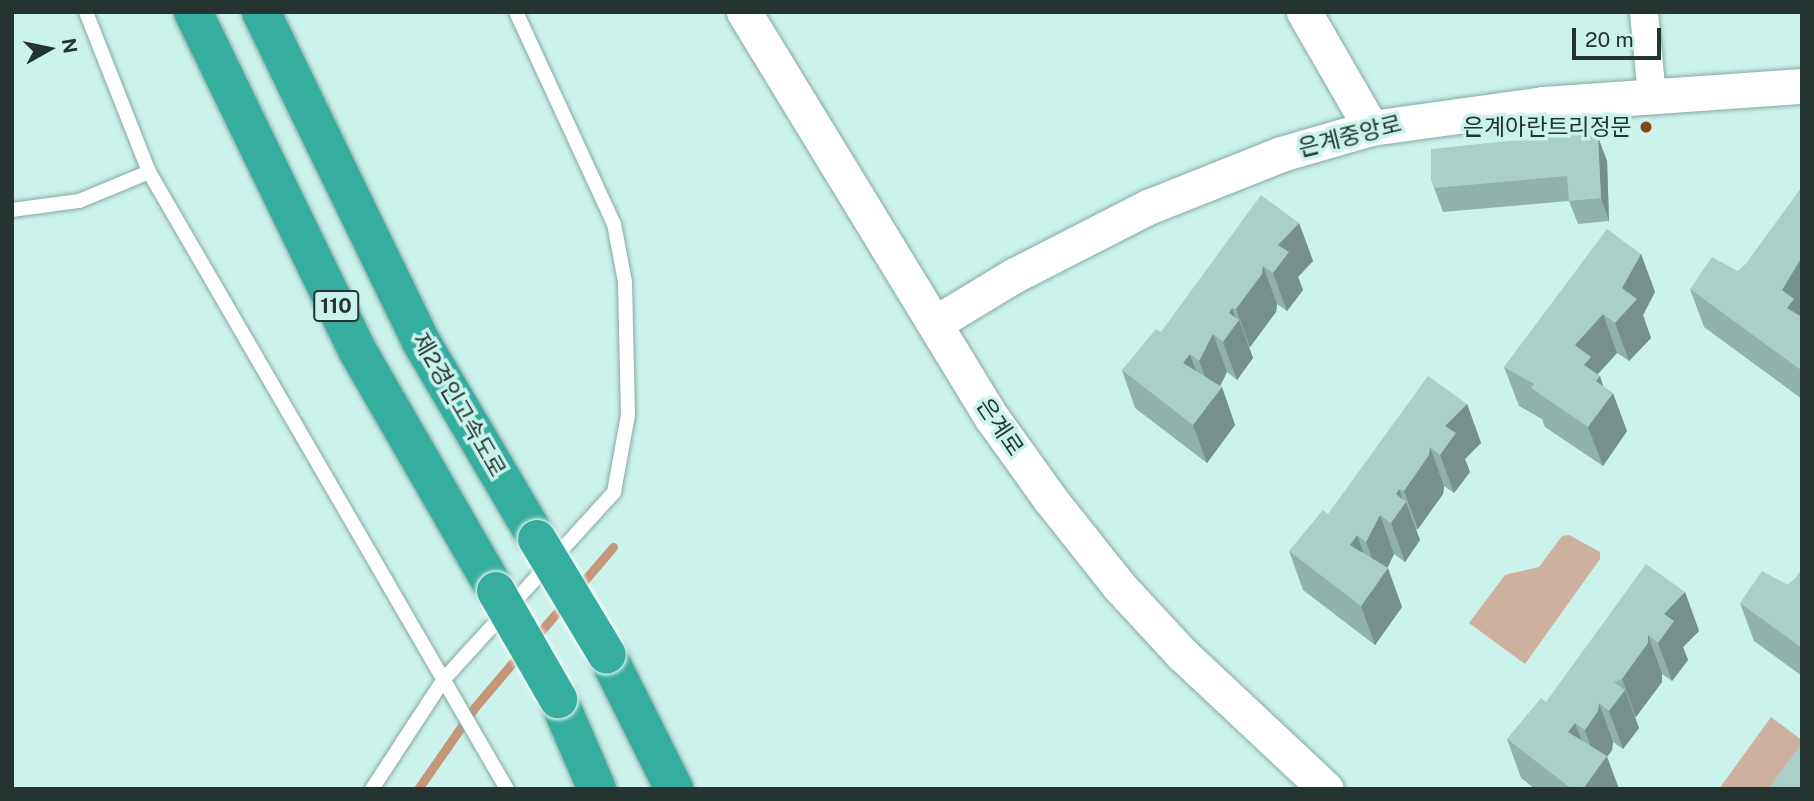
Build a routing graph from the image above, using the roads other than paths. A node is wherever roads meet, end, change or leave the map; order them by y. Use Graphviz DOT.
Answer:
graph roads {
  1 [pos="86,12"];
  2 [pos="192,12"];
  3 [pos="261,12"];
  4 [pos="516,12"];
  5 [pos="744,12"];
  6 [pos="1304,12"];
  7 [pos="1644,12"];
  8 [pos="1802,86"];
  9 [pos="1652,96"];
  10 [pos="1371,128"];
  11 [pos="149,172"];
  12 [pos="12,210"];
  13 [pos="937,322"];
  14 [pos="444,679"];
  15 [pos="372,789"];
  16 [pos="507,789"];
  17 [pos="597,789"];
  18 [pos="674,789"];
  19 [pos="1326,789"];
  1 -- 11 [label="lane"];
  2 -- 17 [label="highway, 110, bridge"];
  3 -- 18 [label="highway, 제2경인고속도로 / 110, bridge"];
  4 -- 14 [label="lane"];
  5 -- 13 [label="street, 은계로"];
  6 -- 10 [label="street"];
  7 -- 9 [label="street"];
  8 -- 9 [label="street, 은계중앙로"];
  9 -- 10 [label="street, 은계중앙로"];
  10 -- 13 [label="street, 은계중앙로"];
  11 -- 12 [label="lane"];
  11 -- 14 [label="lane"];
  13 -- 19 [label="street, 은계로"];
  14 -- 15 [label="lane"];
  14 -- 16 [label="lane"];
}
